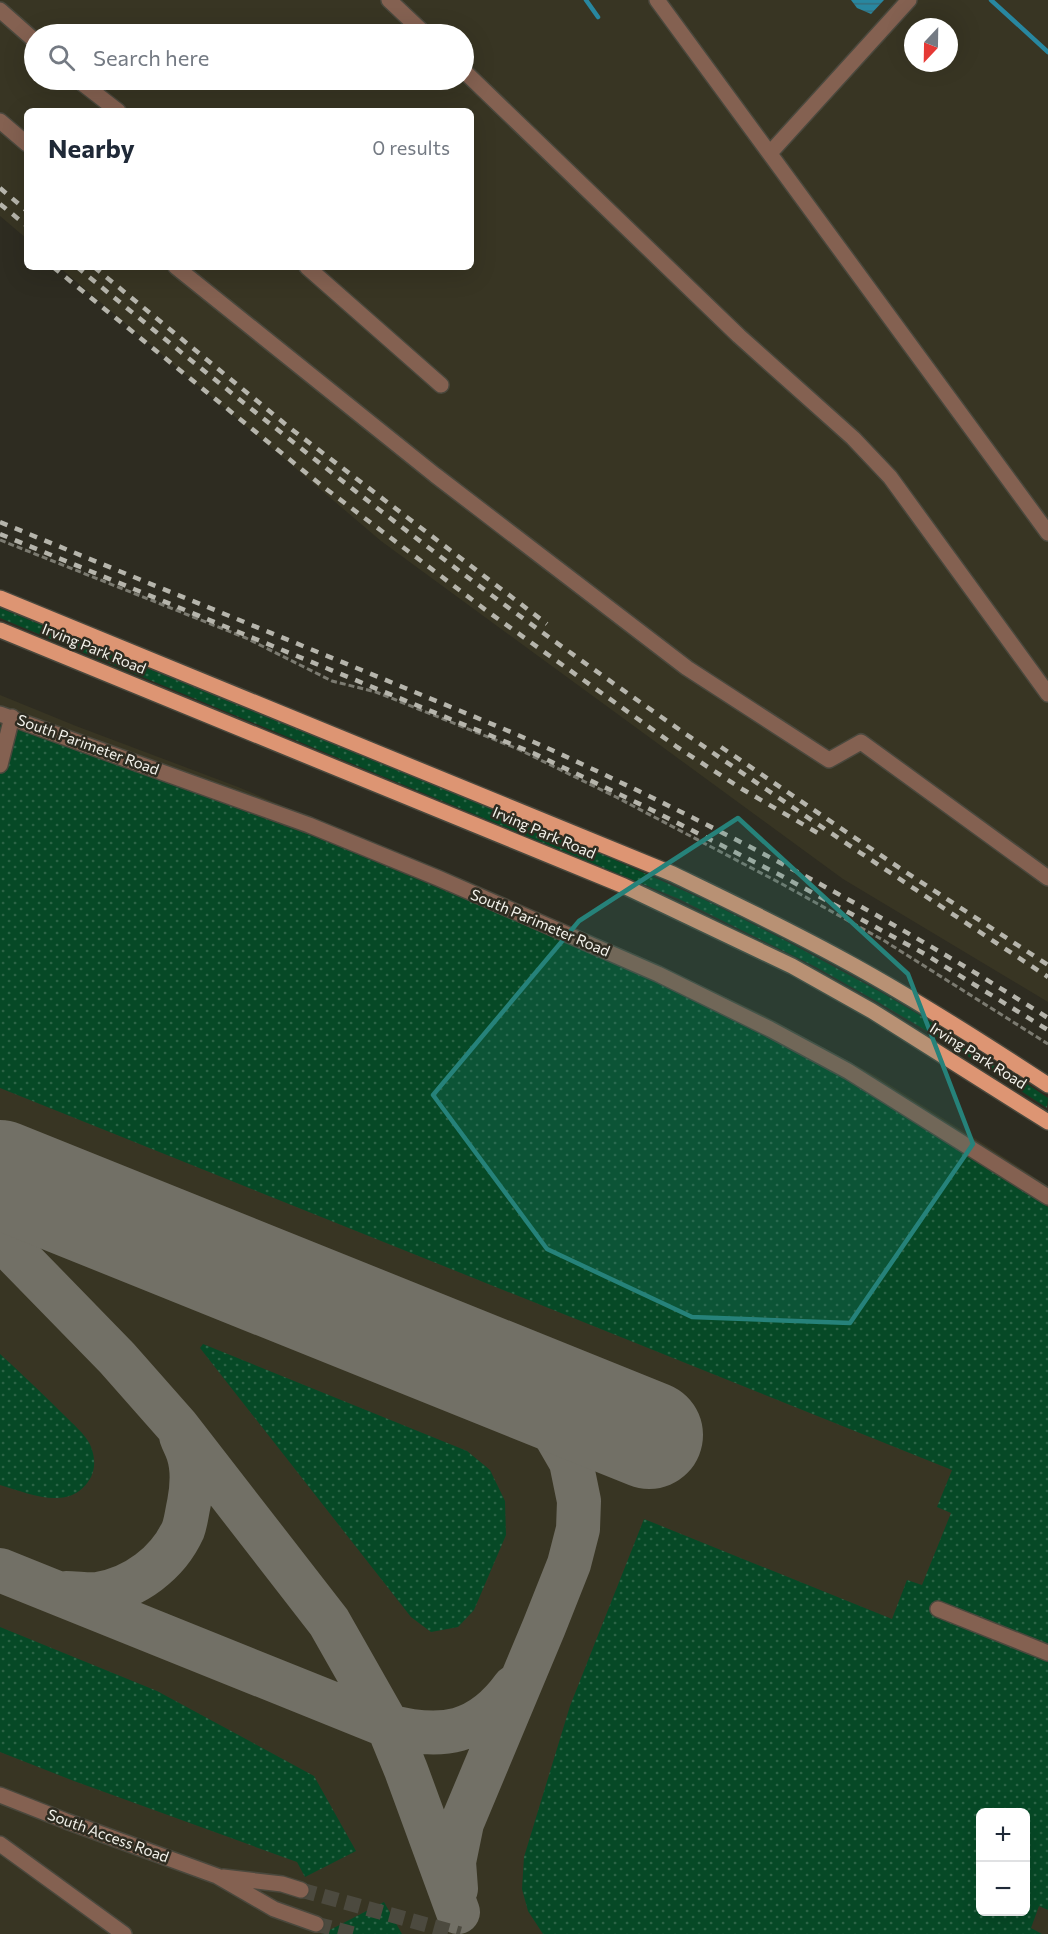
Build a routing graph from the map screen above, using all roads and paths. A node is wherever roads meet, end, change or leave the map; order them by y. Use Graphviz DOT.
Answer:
graph roads {
  1 [pos="388,0"];
  2 [pos="657,0"];
  3 [pos="909,0"];
  4 [pos="0,10"];
  5 [pos="414,24"];
  6 [pos="24,31"];
  7 [pos="474,81"];
  8 [pos="91,90"];
  9 [pos="114,108"];
  10 [pos="0,121"];
  11 [pos="24,141"];
  12 [pos="770,153"];
  13 [pos="180,270"];
  14 [pos="310,270"];
  15 [pos="441,385"];
  16 [pos="1048,534"];
  17 [pos="0,540"];
  18 [pos="0,598"];
  19 [pos="0,630"];
  20 [pos="1048,694"];
  21 [pos="6,715"];
  22 [pos="0,765"];
  23 [pos="1048,878"];
  24 [pos="1048,1044"];
  25 [pos="1048,1085"];
  26 [pos="1048,1122"];
  27 [pos="1048,1197"];
  28 [pos="938,1609"];
  29 [pos="1048,1653"];
  30 [pos="0,1795"];
  31 [pos="0,1845"];
  32 [pos="217,1876"];
  33 [pos="301,1890"];
  34 [pos="316,1924"];
  35 [pos="124,1934"];
  1 -- 5 [label="street"];
  2 -- 12 [label="street"];
  3 -- 12 [label="street"];
  4 -- 6 [label="street"];
  7 -- 20 [label="street"];
  8 -- 9 [label="street"];
  10 -- 11 [label="street"];
  12 -- 16 [label="street"];
  13 -- 23 [label="street"];
  14 -- 15 [label="street"];
  17 -- 24 [label="path"];
  18 -- 25 [label="main road, Irving Park Road"];
  19 -- 26 [label="main road, Irving Park Road"];
  21 -- 22 [label="street"];
  21 -- 27 [label="street, South Parimeter Road"];
  28 -- 29 [label="street"];
  30 -- 32 [label="street, South Access Road"];
  31 -- 35 [label="street"];
  32 -- 33 [label="street, South Access Road"];
  32 -- 34 [label="street, South Access Road"];
}
